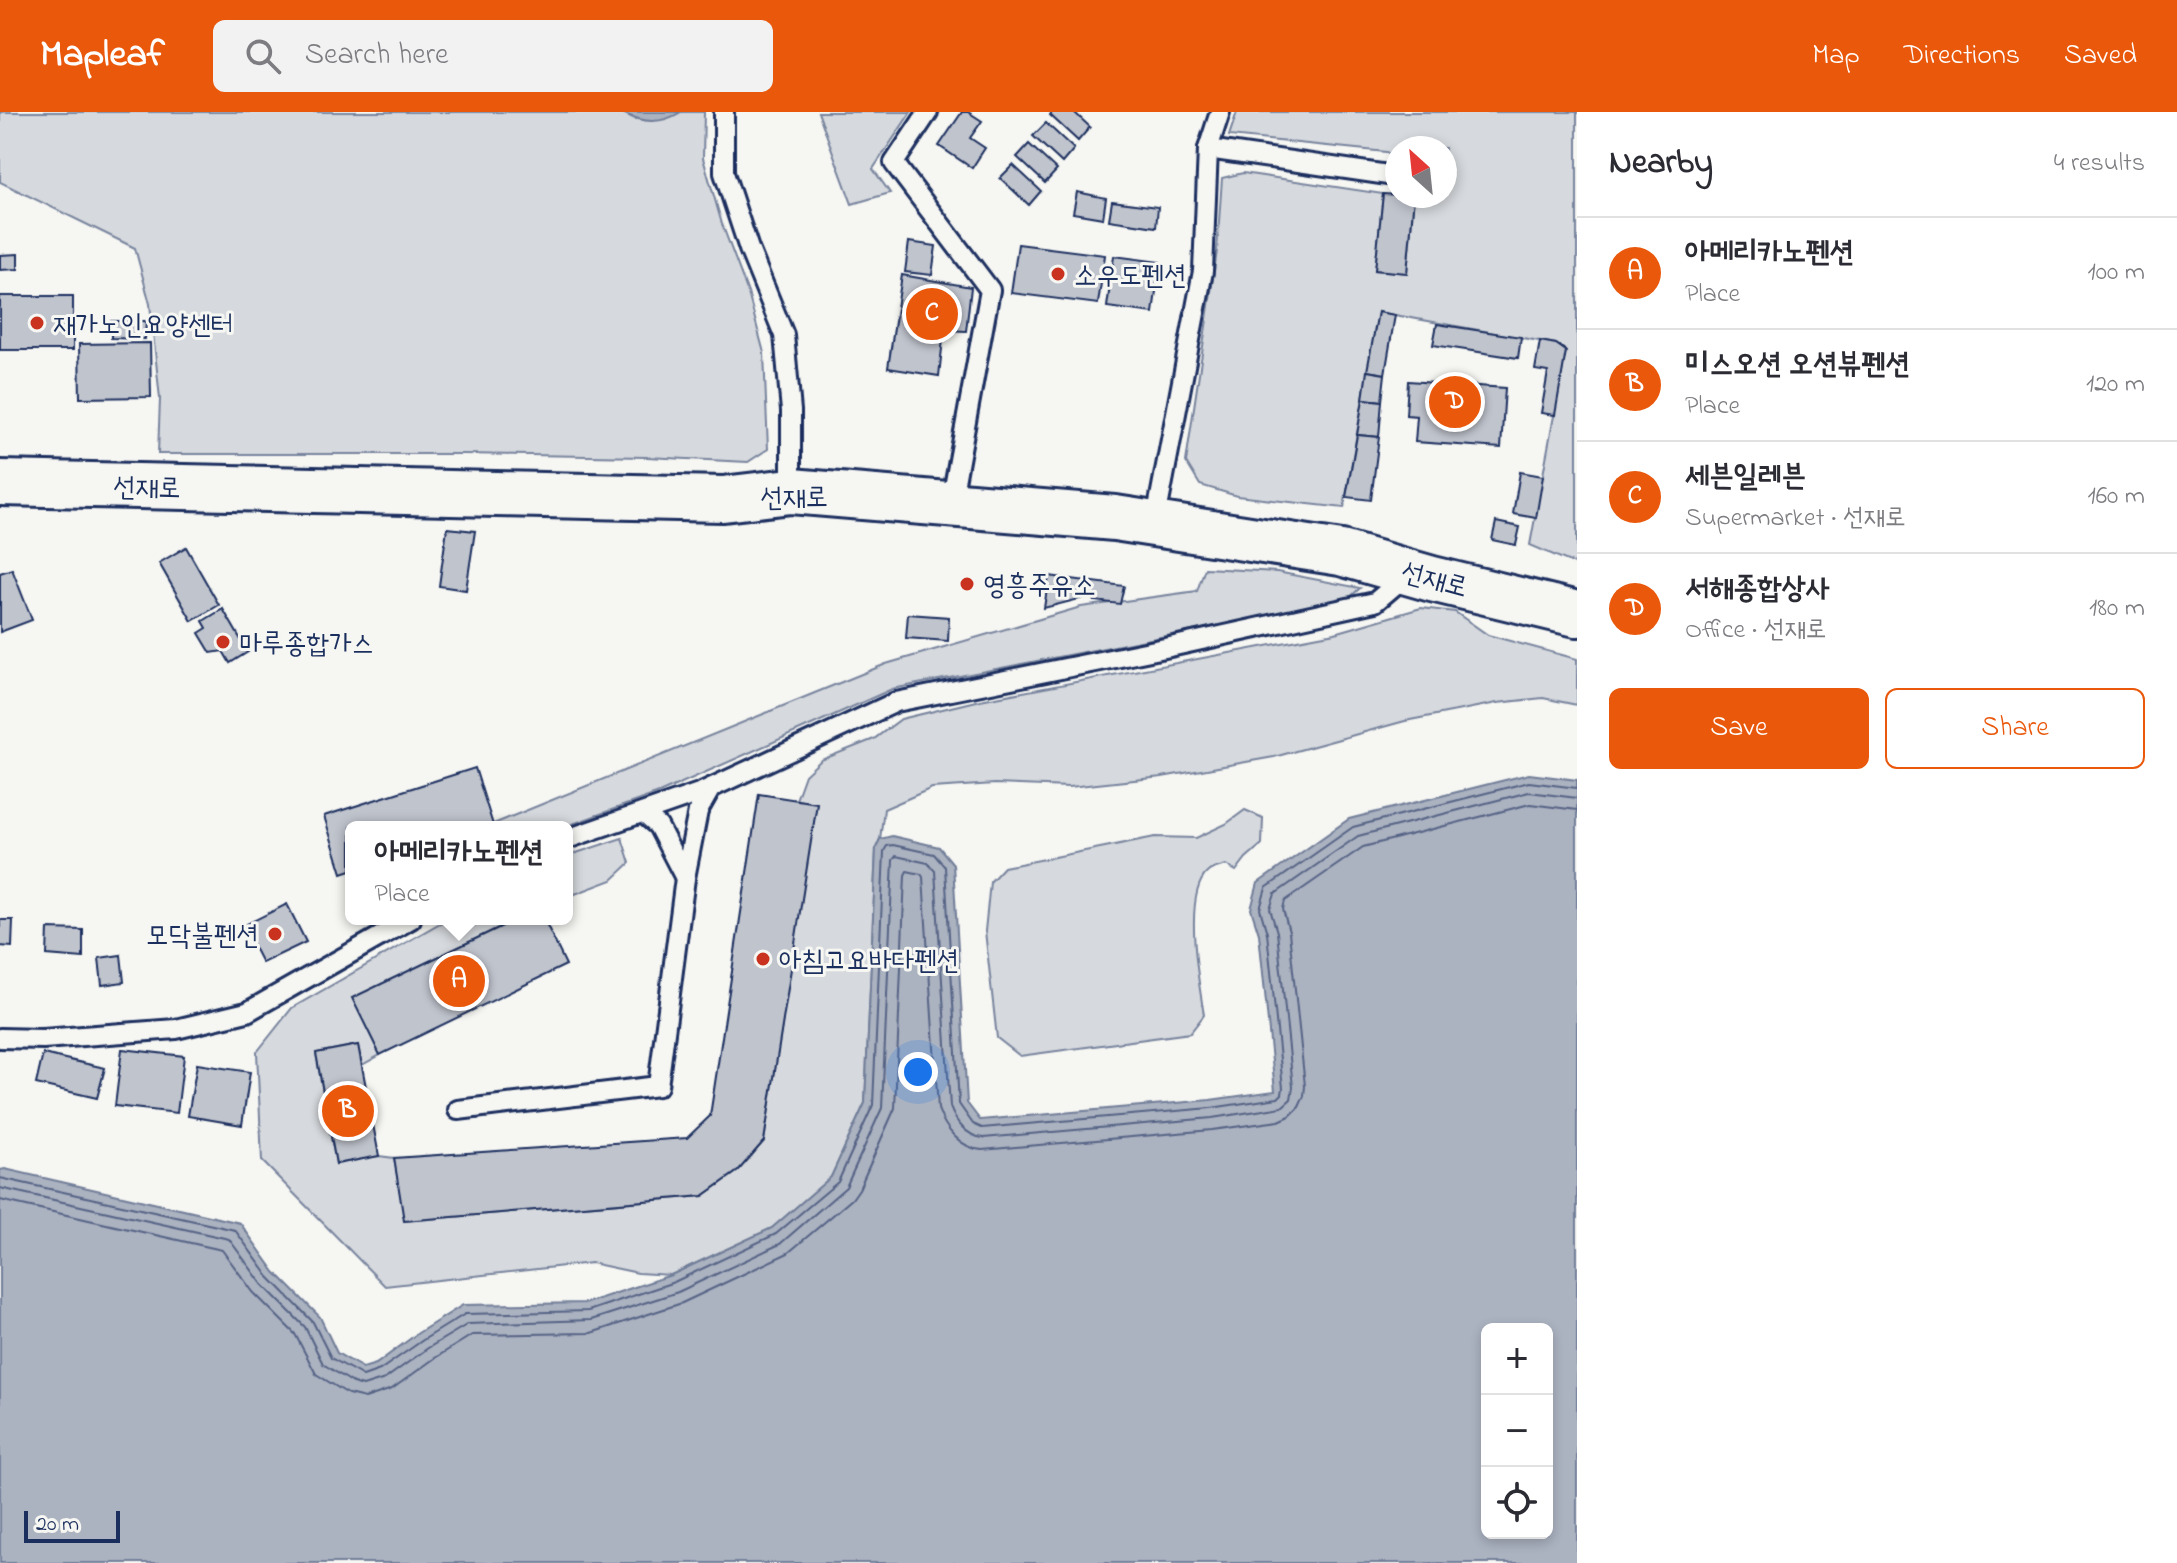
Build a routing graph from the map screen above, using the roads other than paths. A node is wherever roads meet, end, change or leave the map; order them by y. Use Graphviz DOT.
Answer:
graph roads {
  1 [pos="724,112"];
  2 [pos="928,112"];
  3 [pos="1220,112"];
  4 [pos="1208,149"];
  5 [pos="1385,175"];
  6 [pos="0,483"];
  7 [pos="791,491"];
  8 [pos="951,504"];
  9 [pos="1155,524"];
  10 [pos="1410,572"];
  11 [pos="1577,614"];
  12 [pos="711,788"];
  13 [pos="643,813"];
  14 [pos="573,837"];
  15 [pos="685,878"];
  16 [pos="400,925"];
  17 [pos="0,1038"];
  18 [pos="458,1110"];
  1 -- 7 [label="lane"];
  2 -- 8 [label="lane"];
  3 -- 4 [label="lane"];
  4 -- 5 [label="lane"];
  4 -- 9 [label="lane"];
  6 -- 7 [label="street, 선재로"];
  7 -- 8 [label="street, 선재로"];
  8 -- 9 [label="street, 선재로"];
  9 -- 10 [label="street, 선재로"];
  10 -- 11 [label="street, 선재로"];
  10 -- 12 [label="lane"];
  12 -- 13 [label="lane"];
  12 -- 15 [label="lane"];
  13 -- 14 [label="lane"];
  13 -- 15 [label="lane"];
  15 -- 18 [label="lane"];
  16 -- 17 [label="lane"];
}
